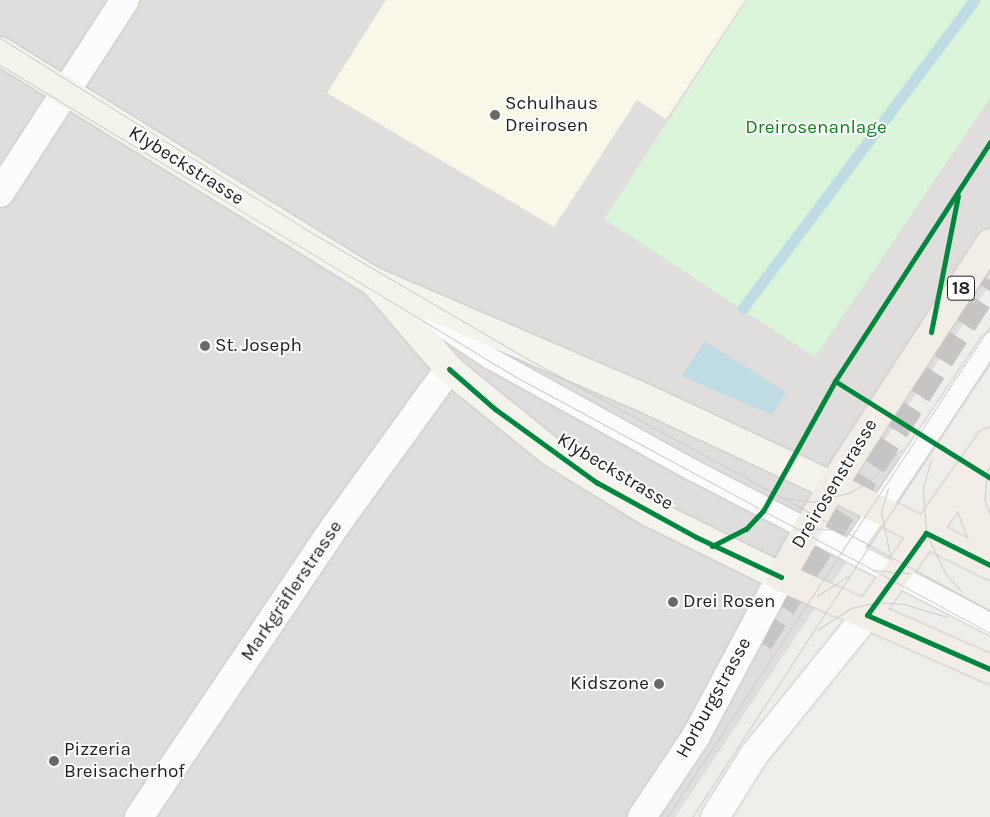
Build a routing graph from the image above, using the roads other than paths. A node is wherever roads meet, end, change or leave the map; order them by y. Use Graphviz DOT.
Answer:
graph roads {
  1 [pos="125,0"];
  2 [pos="0,51"];
  3 [pos="69,92"];
  4 [pos="0,193"];
  5 [pos="990,243"];
  6 [pos="373,281"];
  7 [pos="990,343"];
  8 [pos="449,369"];
  9 [pos="990,442"];
  10 [pos="973,467"];
  11 [pos="832,486"];
  12 [pos="878,509"];
  13 [pos="808,529"];
  14 [pos="926,533"];
  15 [pos="850,549"];
  16 [pos="990,555"];
  17 [pos="990,565"];
  18 [pos="897,574"];
  19 [pos="781,577"];
  20 [pos="867,614"];
  21 [pos="990,623"];
  22 [pos="990,669"];
  23 [pos="139,817"];
  24 [pos="642,817"];
  25 [pos="715,817"];
  1 -- 3 [label="street"];
  2 -- 3 [label="street, Klybeckstrasse"];
  3 -- 4 [label="street"];
  3 -- 6 [label="street, Klybeckstrasse"];
  5 -- 11 [label="main road, Dreirosenstrasse / 18"];
  6 -- 8 [label="street, Klybeckstrasse"];
  6 -- 11 [label="street, Klybeckstrasse"];
  6 -- 13 [label="lane"];
  7 -- 12 [label="lane"];
  8 -- 19 [label="street, Klybeckstrasse"];
  8 -- 23 [label="street, Markgräflerstrasse"];
  9 -- 10 [label="main road"];
  10 -- 14 [label="main road"];
  10 -- 16 [label="main road"];
  11 -- 12 [label="main road, Klybeckstrasse"];
  11 -- 13 [label="main road, Dreirosenstrasse / 18"];
  12 -- 14 [label="main road, Klybeckstrasse"];
  12 -- 15 [label="lane"];
  13 -- 15 [label="lane"];
  13 -- 19 [label="main road, Dreirosenstrasse / 18"];
  14 -- 17 [label="main road, Klybeckstrasse"];
  14 -- 18 [label="main road"];
  15 -- 18 [label="lane"];
  18 -- 20 [label="main road"];
  18 -- 21 [label="lane"];
  19 -- 20 [label="main road, Klybeckstrasse"];
  19 -- 24 [label="street, Horburgstrasse"];
  20 -- 22 [label="main road, Klybeckstrasse"];
  20 -- 25 [label="street"];
}
